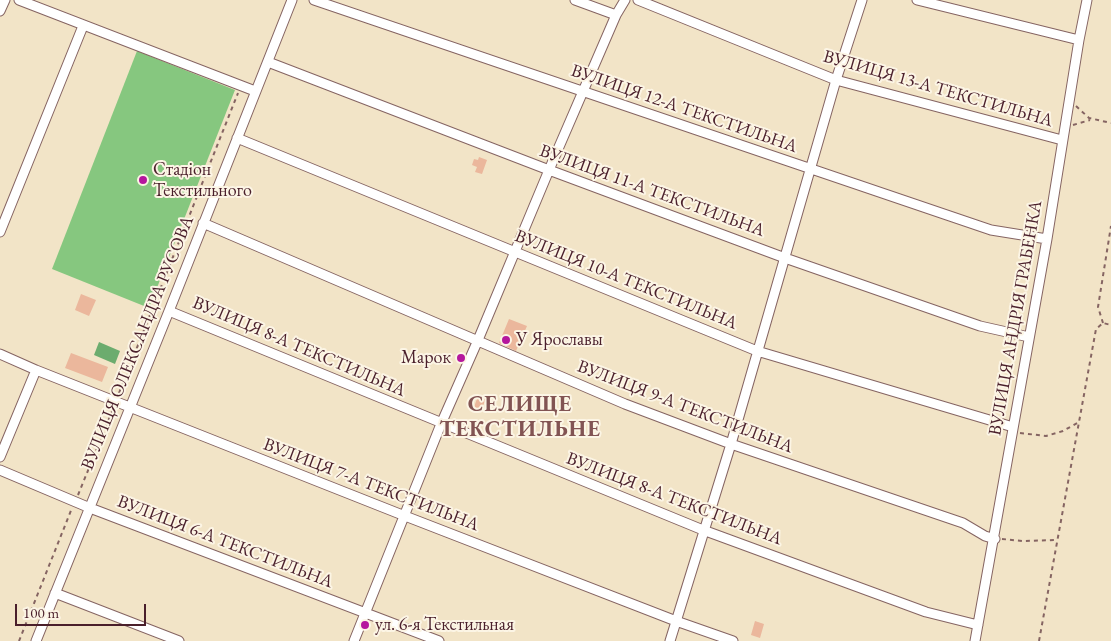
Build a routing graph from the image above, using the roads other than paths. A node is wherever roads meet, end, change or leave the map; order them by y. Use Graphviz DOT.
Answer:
graph roads {
  1 [pos="5,0"];
  2 [pos="19,0"];
  3 [pos="292,0"];
  4 [pos="314,0"];
  5 [pos="575,0"];
  6 [pos="625,0"];
  7 [pos="638,0"];
  8 [pos="862,0"];
  9 [pos="917,0"];
  10 [pos="1087,0"];
  11 [pos="0,11"];
  12 [pos="616,15"];
  13 [pos="83,26"];
  14 [pos="1078,40"];
  15 [pos="268,62"];
  16 [pos="836,80"];
  17 [pos="255,91"];
  18 [pos="582,92"];
  19 [pos="236,138"];
  20 [pos="1062,140"];
  21 [pos="812,169"];
  22 [pos="549,170"];
  23 [pos="203,223"];
  24 [pos="0,232"];
  25 [pos="1047,239"];
  26 [pos="515,252"];
  27 [pos="785,258"];
  28 [pos="169,311"];
  29 [pos="1029,337"];
  30 [pos="478,340"];
  31 [pos="757,351"];
  32 [pos="0,354"];
  33 [pos="36,370"];
  34 [pos="130,407"];
  35 [pos="441,424"];
  36 [pos="1012,430"];
  37 [pos="731,444"];
  38 [pos="0,457"];
  39 [pos="0,470"];
  40 [pos="90,508"];
  41 [pos="405,516"];
  42 [pos="704,530"];
  43 [pos="994,539"];
  44 [pos="55,593"];
  45 [pos="365,613"];
  46 [pos="676,621"];
  47 [pos="978,625"];
  48 [pos="36,641"];
  49 [pos="179,641"];
  50 [pos="354,641"];
  51 [pos="439,641"];
  52 [pos="670,641"];
  53 [pos="733,641"];
  54 [pos="975,641"];
  1 -- 11 [label="street"];
  2 -- 13 [label="street"];
  3 -- 15 [label="street, ВУЛИЦЯ ОЛЕКСАНДРА РУСОВА"];
  4 -- 18 [label="street, ВУЛИЦЯ 12-А ТЕКСТИЛЬНА"];
  5 -- 12 [label="street"];
  6 -- 12 [label="street"];
  7 -- 16 [label="street, ВУЛИЦЯ 13-А ТЕКСТИЛЬНА"];
  8 -- 16 [label="street"];
  9 -- 14 [label="street"];
  10 -- 14 [label="street, ВУЛИЦЯ АНДРІЯ ГРАБЕНКА"];
  12 -- 18 [label="street"];
  13 -- 17 [label="street"];
  13 -- 24 [label="street"];
  14 -- 20 [label="street, ВУЛИЦЯ АНДРІЯ ГРАБЕНКА"];
  15 -- 17 [label="street, ВУЛИЦЯ ОЛЕКСАНДРА РУСОВА"];
  15 -- 22 [label="street, ВУЛИЦЯ 11-А ТЕКСТИЛЬНА"];
  16 -- 20 [label="street, ВУЛИЦЯ 13-А ТЕКСТИЛЬНА"];
  16 -- 21 [label="street"];
  17 -- 19 [label="street, ВУЛИЦЯ ОЛЕКСАНДРА РУСОВА"];
  18 -- 21 [label="street, ВУЛИЦЯ 12-А ТЕКСТИЛЬНА"];
  18 -- 22 [label="street"];
  19 -- 23 [label="street, ВУЛИЦЯ ОЛЕКСАНДРА РУСОВА"];
  19 -- 26 [label="street, ВУЛИЦЯ 10-А ТЕКСТИЛЬНА"];
  20 -- 25 [label="street, ВУЛИЦЯ АНДРІЯ ГРАБЕНКА"];
  21 -- 25 [label="street, ВУЛИЦЯ 12-А ТЕКСТИЛЬНА"];
  21 -- 27 [label="street"];
  22 -- 26 [label="street"];
  22 -- 27 [label="street, ВУЛИЦЯ 11-А ТЕКСТИЛЬНА"];
  23 -- 28 [label="street, ВУЛИЦЯ ОЛЕКСАНДРА РУСОВА"];
  23 -- 30 [label="street, ВУЛИЦЯ 9-А ТЕКСТИЛЬНА"];
  25 -- 29 [label="street, ВУЛИЦЯ АНДРІЯ ГРАБЕНКА"];
  26 -- 30 [label="street"];
  26 -- 31 [label="street, ВУЛИЦЯ 10-А ТЕКСТИЛЬНА"];
  27 -- 29 [label="street, ВУЛИЦЯ 11-А ТЕКСТИЛЬНА"];
  27 -- 31 [label="street"];
  28 -- 34 [label="street, ВУЛИЦЯ ОЛЕКСАНДРА РУСОВА"];
  28 -- 35 [label="street, ВУЛИЦЯ 8-А ТЕКСТИЛЬНА"];
  29 -- 36 [label="street, ВУЛИЦЯ АНДРІЯ ГРАБЕНКА"];
  30 -- 35 [label="street"];
  30 -- 37 [label="street, ВУЛИЦЯ 9-А ТЕКСТИЛЬНА"];
  31 -- 36 [label="street, ВУЛИЦЯ 10-А ТЕКСТИЛЬНА"];
  31 -- 37 [label="street"];
  32 -- 33 [label="street, ВУЛИЦЯ 7-А ТЕКСТИЛЬНА"];
  33 -- 34 [label="street, ВУЛИЦЯ 7-А ТЕКСТИЛЬНА"];
  33 -- 38 [label="street"];
  34 -- 40 [label="street, ВУЛИЦЯ ОЛЕКСАНДРА РУСОВА"];
  34 -- 41 [label="street, ВУЛИЦЯ 7-А ТЕКСТИЛЬНА"];
  35 -- 41 [label="street"];
  35 -- 42 [label="street, ВУЛИЦЯ 8-А ТЕКСТИЛЬНА"];
  36 -- 43 [label="street, ВУЛИЦЯ АНДРІЯ ГРАБЕНКА"];
  37 -- 42 [label="street"];
  37 -- 43 [label="street, ВУЛИЦЯ 9-А ТЕКСТИЛЬНА"];
  39 -- 40 [label="street, ВУЛИЦЯ 6-А ТЕКСТИЛЬНА"];
  40 -- 44 [label="street, ВУЛИЦЯ ОЛЕКСАНДРА РУСОВА"];
  40 -- 45 [label="street, ВУЛИЦЯ 6-А ТЕКСТИЛЬНА"];
  41 -- 45 [label="street"];
  41 -- 46 [label="street, ВУЛИЦЯ 7-А ТЕКСТИЛЬНА"];
  42 -- 46 [label="street"];
  42 -- 47 [label="street, ВУЛИЦЯ 8-А ТЕКСТИЛЬНА"];
  43 -- 47 [label="street, ВУЛИЦЯ АНДРІЯ ГРАБЕНКА"];
  44 -- 48 [label="street, ВУЛИЦЯ ОЛЕКСАНДРА РУСОВА"];
  44 -- 49 [label="street"];
  45 -- 50 [label="street"];
  45 -- 51 [label="street, ВУЛИЦЯ 6-А ТЕКСТИЛЬНА"];
  46 -- 52 [label="street"];
  46 -- 53 [label="street, ВУЛИЦЯ 7-А ТЕКСТИЛЬНА"];
  47 -- 54 [label="street, ВУЛИЦЯ АНДРІЯ ГРАБЕНКА"];
}
